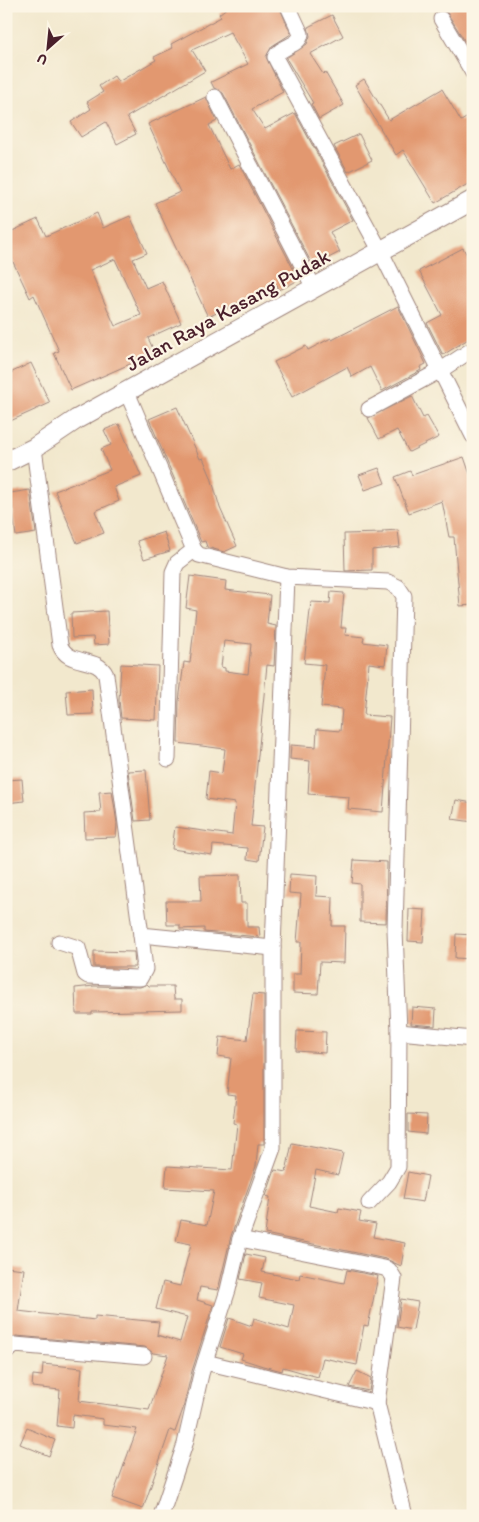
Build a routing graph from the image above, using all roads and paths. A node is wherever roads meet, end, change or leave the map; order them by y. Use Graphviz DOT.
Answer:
graph roads {
  1 [pos="288,6"];
  2 [pos="441,19"];
  3 [pos="473,73"];
  4 [pos="215,97"];
  5 [pos="473,200"];
  6 [pos="381,252"];
  7 [pos="314,288"];
  8 [pos="473,349"];
  9 [pos="441,370"];
  10 [pos="127,392"];
  11 [pos="369,409"];
  12 [pos="473,436"];
  13 [pos="34,448"];
  14 [pos="6,462"];
  15 [pos="194,550"];
  16 [pos="287,578"];
  17 [pos="168,759"];
  18 [pos="141,935"];
  19 [pos="59,942"];
  20 [pos="273,948"];
  21 [pos="399,1032"];
  22 [pos="473,1040"];
  23 [pos="369,1203"];
  24 [pos="240,1239"];
  25 [pos="6,1352"];
  26 [pos="144,1356"];
  27 [pos="205,1362"];
  28 [pos="377,1403"];
  29 [pos="161,1516"];
  30 [pos="405,1516"];
  1 -- 6 [label="street"];
  2 -- 3 [label="street"];
  4 -- 7 [label="street"];
  5 -- 6 [label="street, Jalan Raya Kasang Pudak"];
  6 -- 7 [label="street, Jalan Raya Kasang Pudak"];
  6 -- 9 [label="street"];
  7 -- 10 [label="street, Jalan Raya Kasang Pudak"];
  8 -- 9 [label="street"];
  9 -- 11 [label="street"];
  9 -- 12 [label="street"];
  10 -- 13 [label="street, Jalan Raya Kasang Pudak"];
  10 -- 15 [label="street"];
  13 -- 14 [label="street, Jalan Raya Kasang Pudak"];
  13 -- 18 [label="street"];
  15 -- 16 [label="street"];
  15 -- 17 [label="street"];
  16 -- 20 [label="street"];
  16 -- 21 [label="street"];
  18 -- 19 [label="street"];
  18 -- 20 [label="street"];
  20 -- 24 [label="street"];
  21 -- 22 [label="street"];
  21 -- 23 [label="street"];
  24 -- 27 [label="street"];
  24 -- 28 [label="street"];
  25 -- 26 [label="street"];
  27 -- 28 [label="street"];
  27 -- 29 [label="street"];
  28 -- 30 [label="street"];
}
